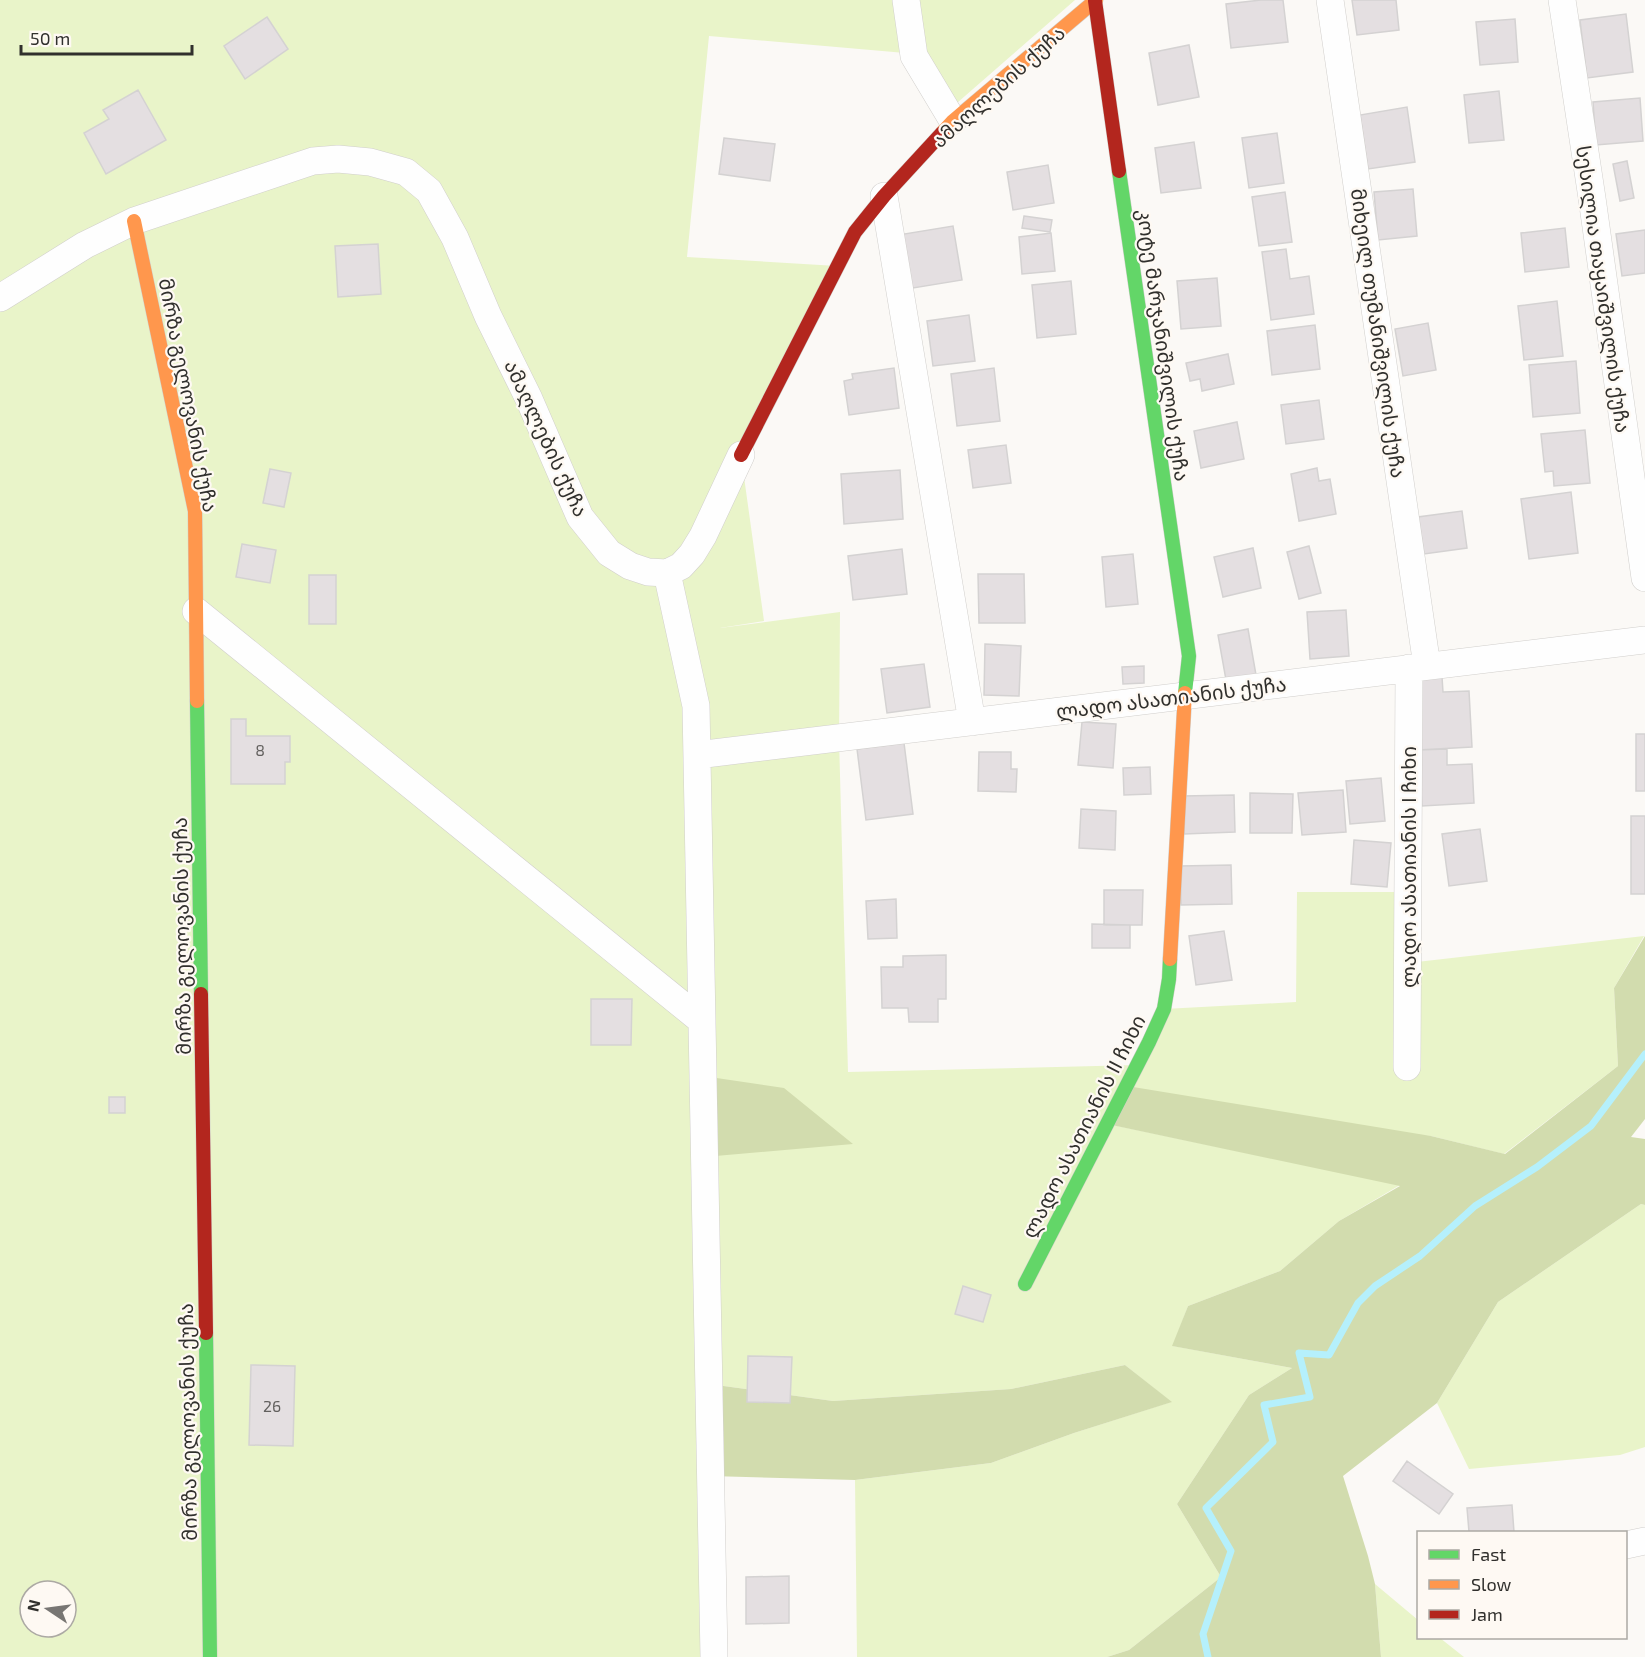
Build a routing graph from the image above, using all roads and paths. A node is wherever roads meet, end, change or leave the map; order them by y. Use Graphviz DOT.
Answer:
graph roads {
  1 [pos="906,0"];
  2 [pos="1330,0"];
  3 [pos="1562,0"];
  4 [pos="1095,1"];
  5 [pos="953,121"];
  6 [pos="884,196"];
  7 [pos="134,221"];
  8 [pos="0,298"];
  9 [pos="741,454"];
  10 [pos="667,573"];
  11 [pos="1645,578"];
  12 [pos="196,610"];
  13 [pos="1645,640"];
  14 [pos="1418,667"];
  15 [pos="1185,696"];
  16 [pos="972,722"];
  17 [pos="697,755"];
  18 [pos="702,1021"];
  19 [pos="1407,1067"];
  20 [pos="1025,1284"];
  21 [pos="1645,1541"];
  22 [pos="1627,1545"];
  23 [pos="210,1657"];
  24 [pos="714,1657"];
  1 -- 5 [label="street"];
  2 -- 14 [label="street, მიხეილ თუმანიშვილის ქუჩა"];
  3 -- 11 [label="street, სესილია თაყაიშვილის ქუჩა"];
  4 -- 5 [label="street, ამაღლების ქუჩა"];
  4 -- 15 [label="street, კოტე მარჯანიშვილის ქუჩა"];
  5 -- 6 [label="street, ამაღლების ქუჩა"];
  6 -- 9 [label="street, ამაღლების ქუჩა"];
  6 -- 16 [label="street"];
  7 -- 8 [label="street, ამაღლების ქუჩა"];
  7 -- 10 [label="street, ამაღლების ქუჩა"];
  7 -- 12 [label="street, მირზა გელოვანის ქუჩა"];
  9 -- 10 [label="street, ამაღლების ქუჩა"];
  10 -- 17 [label="street"];
  12 -- 18 [label="street"];
  12 -- 23 [label="street, მირზა გელოვანის ქუჩა"];
  13 -- 14 [label="street, ლადო ასათიანის ქუჩა"];
  14 -- 15 [label="street, ლადო ასათიანის ქუჩა"];
  14 -- 19 [label="street, ლადო ასათიანის I ჩიხი"];
  15 -- 16 [label="street, ლადო ასათიანის ქუჩა"];
  15 -- 20 [label="street, ლადო ასათიანის II ჩიხი"];
  16 -- 17 [label="street, ლადო ასათიანის ქუჩა"];
  17 -- 18 [label="street"];
  18 -- 24 [label="street"];
  21 -- 22 [label="street"];
}
